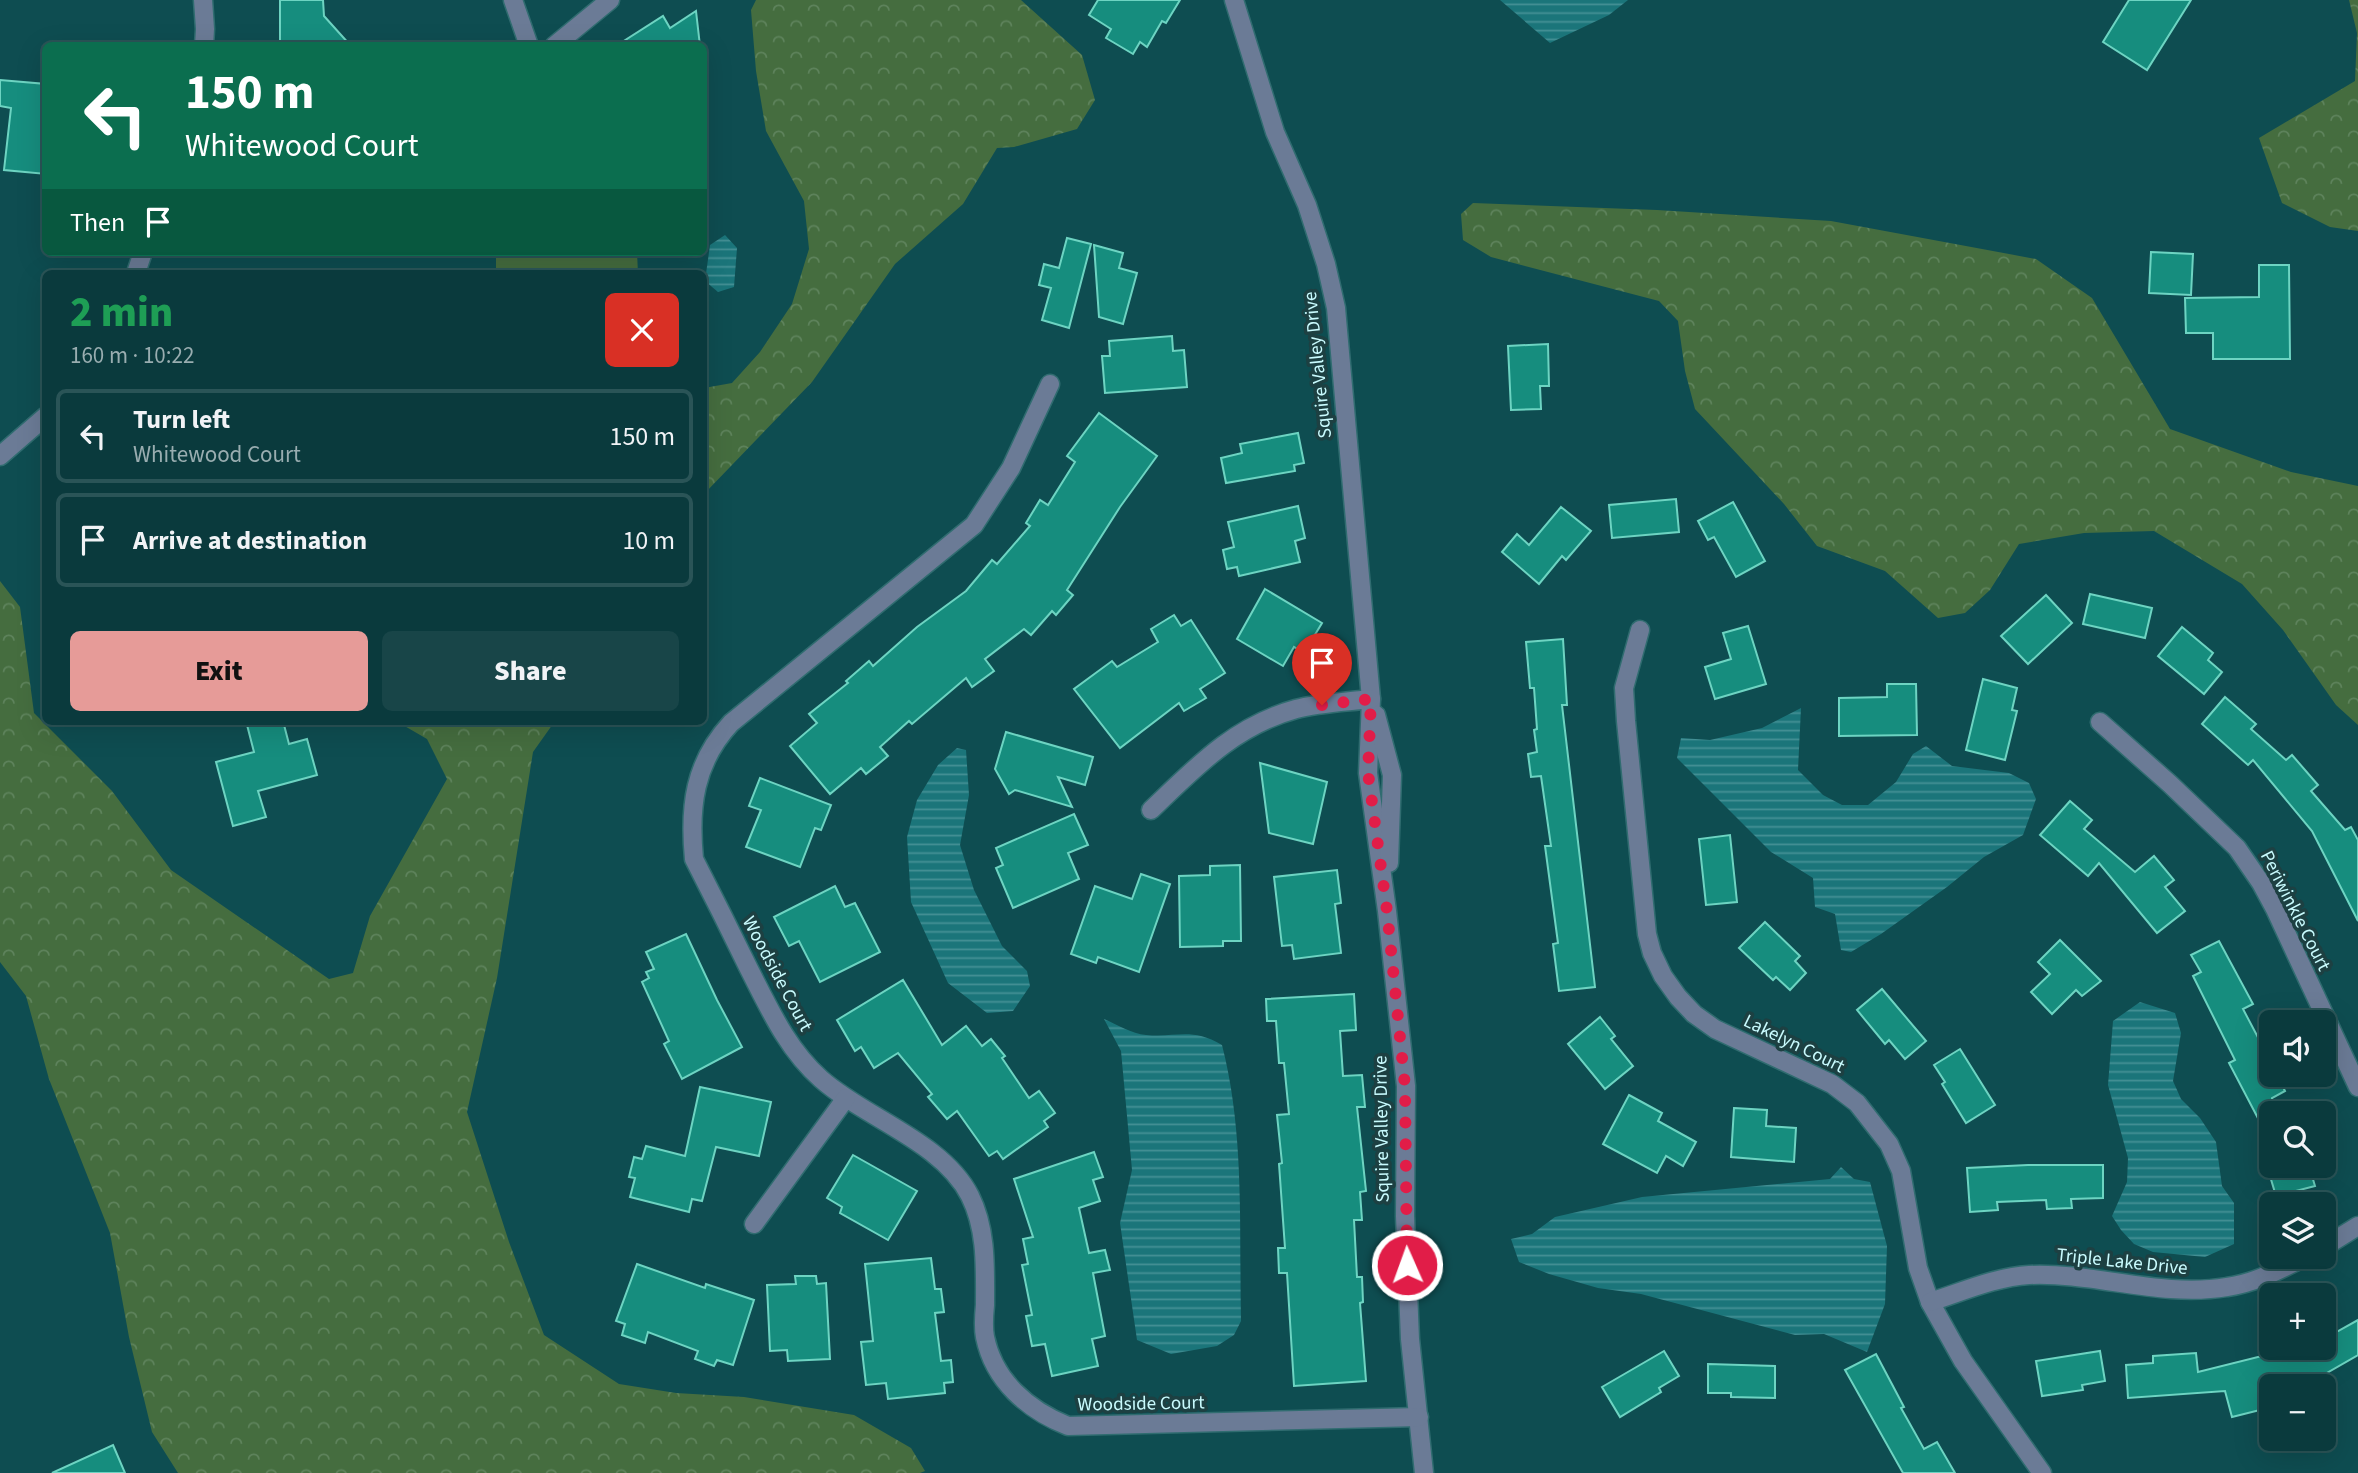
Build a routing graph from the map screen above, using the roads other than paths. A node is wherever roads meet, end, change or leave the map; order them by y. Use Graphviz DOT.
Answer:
graph roads {
  1 [pos="203,0"];
  2 [pos="513,0"];
  3 [pos="610,0"];
  4 [pos="1234,0"];
  5 [pos="204,42"];
  6 [pos="528,42"];
  7 [pos="559,42"];
  8 [pos="1050,384"];
  9 [pos="42,419"];
  10 [pos="0,456"];
  11 [pos="1640,630"];
  12 [pos="1371,699"];
  13 [pos="2100,722"];
  14 [pos="1151,810"];
  15 [pos="2358,1087"];
  16 [pos="846,1098"];
  17 [pos="754,1224"];
  18 [pos="2358,1226"];
  19 [pos="2336,1240"];
  20 [pos="2281,1269"];
  21 [pos="1930,1303"];
  22 [pos="1419,1417"];
  23 [pos="1424,1473"];
  24 [pos="2041,1473"];
  1 -- 5 [label="street"];
  2 -- 6 [label="street"];
  3 -- 7 [label="street"];
  4 -- 12 [label="street, Squire Valley Drive"];
  8 -- 16 [label="street, Woodside Court"];
  9 -- 10 [label="street"];
  11 -- 21 [label="street, Lakelyn Court"];
  12 -- 14 [label="street"];
  12 -- 22 [label="street, Squire Valley Drive"];
  13 -- 15 [label="street, Periwinkle Court"];
  16 -- 17 [label="street"];
  16 -- 22 [label="street, Woodside Court"];
  18 -- 19 [label="street"];
  20 -- 21 [label="street, Triple Lake Drive"];
  21 -- 24 [label="street, Lakelyn Court"];
  22 -- 23 [label="street, Squire Valley Drive"];
}
